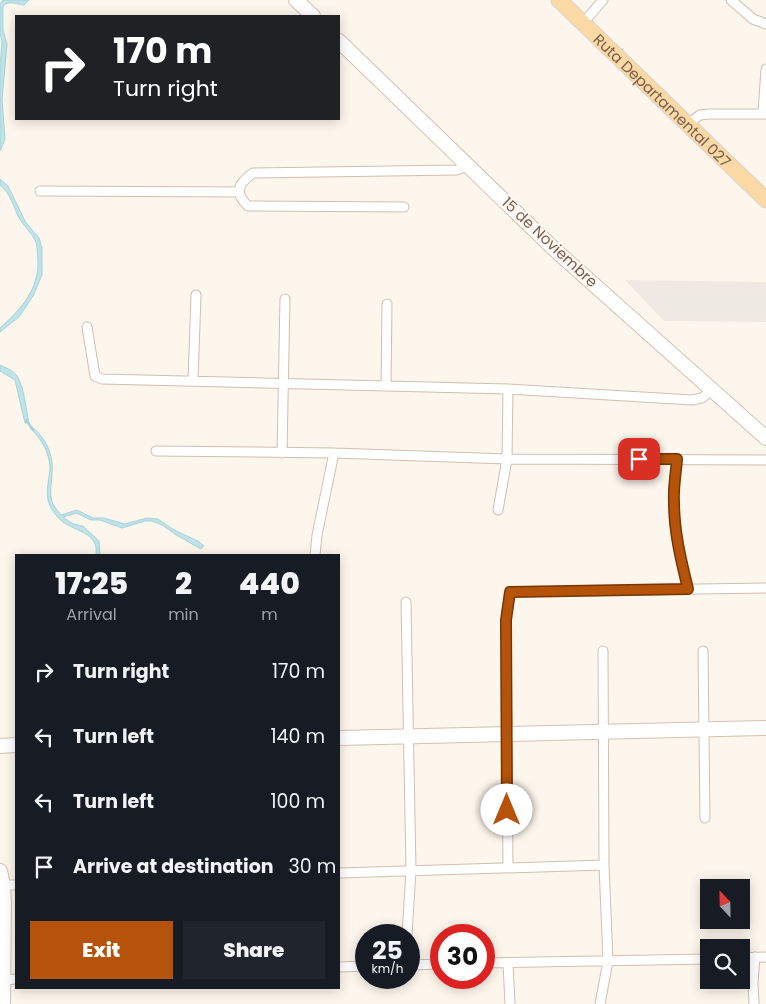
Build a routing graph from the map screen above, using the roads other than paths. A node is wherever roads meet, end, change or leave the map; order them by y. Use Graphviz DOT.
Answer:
graph roads {
  1 [pos="296,0"];
  2 [pos="559,0"];
  3 [pos="603,0"];
  4 [pos="731,0"];
  5 [pos="312,15"];
  6 [pos="583,23"];
  7 [pos="766,24"];
  8 [pos="340,41"];
  9 [pos="766,69"];
  10 [pos="764,114"];
  11 [pos="688,124"];
  12 [pos="468,165"];
  13 [pos="40,191"];
  14 [pos="239,192"];
  15 [pos="766,200"];
  16 [pos="404,207"];
  17 [pos="196,295"];
  18 [pos="285,299"];
  19 [pos="387,304"];
  20 [pos="87,327"];
  21 [pos="193,381"];
  22 [pos="283,383"];
  23 [pos="386,386"];
  24 [pos="508,389"];
  25 [pos="712,390"];
  26 [pos="766,438"];
  27 [pos="156,450"];
  28 [pos="282,452"];
  29 [pos="334,453"];
  30 [pos="507,459"];
  31 [pos="677,459"];
  32 [pos="766,460"];
  33 [pos="498,510"];
  34 [pos="315,554"];
  35 [pos="766,588"];
  36 [pos="688,589"];
  37 [pos="406,602"];
  38 [pos="603,651"];
  39 [pos="703,651"];
  40 [pos="766,728"];
  41 [pos="704,729"];
  42 [pos="603,732"];
  43 [pos="507,734"];
  44 [pos="408,736"];
  45 [pos="340,738"];
  46 [pos="15,745"];
  47 [pos="0,746"];
  48 [pos="705,818"];
  49 [pos="604,865"];
  50 [pos="508,867"];
  51 [pos="411,870"];
  52 [pos="0,871"];
  53 [pos="340,873"];
  54 [pos="10,885"];
  55 [pos="408,924"];
  56 [pos="766,957"];
  57 [pos="700,958"];
  58 [pos="750,958"];
  59 [pos="755,958"];
  60 [pos="608,961"];
  61 [pos="495,963"];
  62 [pos="508,963"];
  63 [pos="355,967"];
  64 [pos="340,968"];
  65 [pos="10,980"];
  66 [pos="2,1004"];
  67 [pos="510,1004"];
  68 [pos="600,1004"];
  69 [pos="754,1004"];
  1 -- 5 [label="street"];
  2 -- 6 [label="main road, Ruta Departamental 027"];
  3 -- 6 [label="street"];
  4 -- 7 [label="street"];
  6 -- 11 [label="main road, Ruta Departamental 027"];
  8 -- 12 [label="street, 15 de Noviembre"];
  9 -- 10 [label="street"];
  10 -- 11 [label="street"];
  11 -- 15 [label="main road, Ruta Departamental 027"];
  12 -- 14 [label="street"];
  12 -- 25 [label="street, 15 de Noviembre"];
  13 -- 14 [label="street"];
  14 -- 16 [label="street"];
  17 -- 21 [label="street"];
  18 -- 22 [label="street"];
  19 -- 23 [label="street"];
  20 -- 21 [label="street"];
  21 -- 22 [label="street"];
  22 -- 23 [label="street"];
  22 -- 28 [label="street"];
  23 -- 24 [label="street"];
  24 -- 25 [label="street"];
  24 -- 30 [label="street"];
  25 -- 26 [label="street, 15 de Noviembre"];
  27 -- 28 [label="street"];
  28 -- 29 [label="street"];
  29 -- 30 [label="street"];
  29 -- 34 [label="street"];
  30 -- 31 [label="street"];
  30 -- 33 [label="street"];
  31 -- 32 [label="street"];
  31 -- 36 [label="street"];
  35 -- 36 [label="street"];
  36 -- 43 [label="street"];
  37 -- 44 [label="street"];
  38 -- 42 [label="street"];
  39 -- 41 [label="street"];
  40 -- 41 [label="street"];
  41 -- 42 [label="street"];
  41 -- 48 [label="street"];
  42 -- 43 [label="street"];
  42 -- 49 [label="street"];
  43 -- 44 [label="street"];
  43 -- 50 [label="street"];
  44 -- 45 [label="street"];
  44 -- 51 [label="street"];
  46 -- 47 [label="street"];
  49 -- 50 [label="street"];
  49 -- 60 [label="street"];
  50 -- 51 [label="street"];
  51 -- 53 [label="street"];
  51 -- 55 [label="street"];
  52 -- 54 [label="street"];
  54 -- 65 [label="street"];
  56 -- 59 [label="street"];
  57 -- 60 [label="street"];
  58 -- 59 [label="street"];
  59 -- 69 [label="street"];
  60 -- 62 [label="street"];
  60 -- 68 [label="street"];
  61 -- 62 [label="street"];
  62 -- 67 [label="street"];
  63 -- 64 [label="street"];
  65 -- 66 [label="street"];
}
